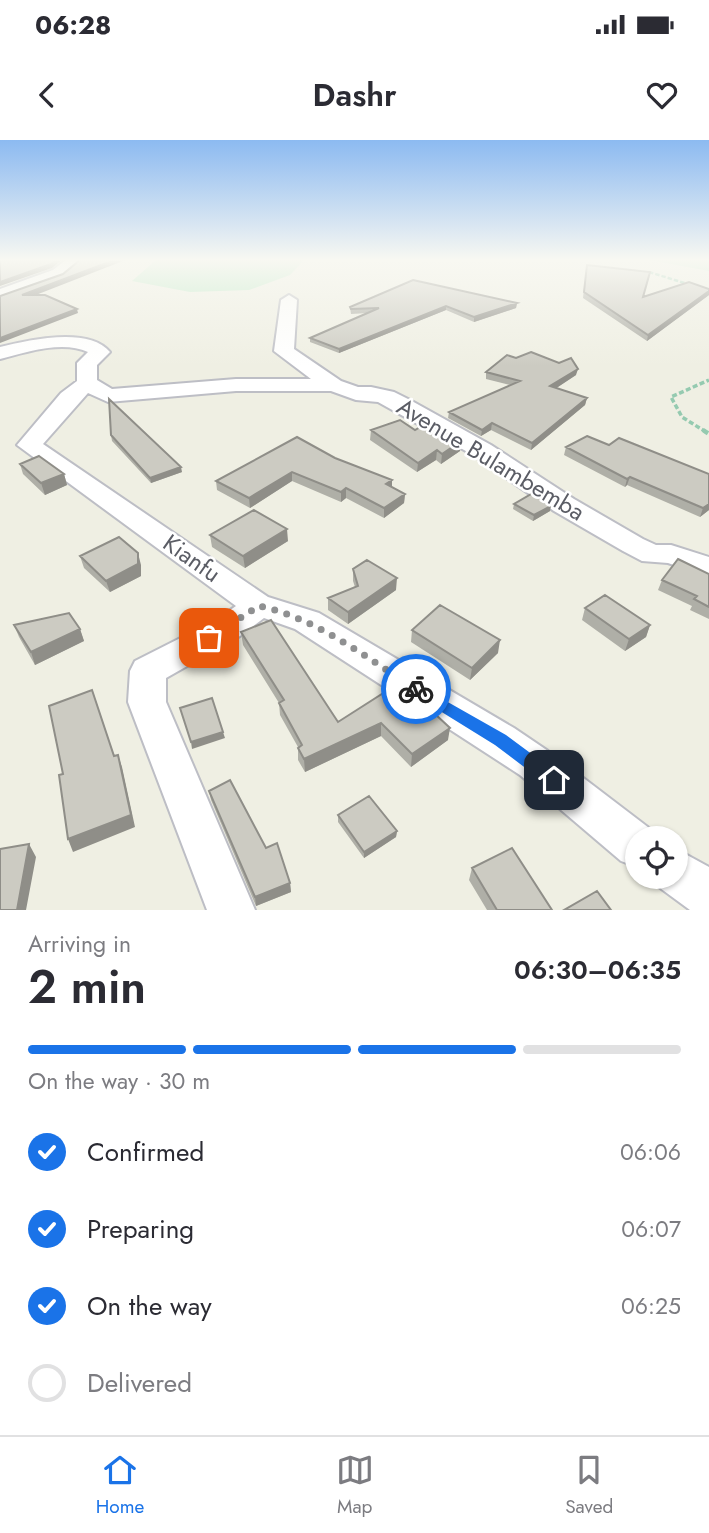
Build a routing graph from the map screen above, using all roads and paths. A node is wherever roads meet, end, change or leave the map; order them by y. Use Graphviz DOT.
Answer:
graph roads {
  1 [pos="289,300"];
  2 [pos="0,353"];
  3 [pos="709,380"];
  4 [pos="87,383"];
  5 [pos="334,385"];
  6 [pos="709,433"];
  7 [pos="709,567"];
  8 [pos="259,606"];
  9 [pos="625,837"];
  10 [pos="688,880"];
  11 [pos="709,895"];
  12 [pos="231,910"];
  1 -- 5 [label="street, Avenue Bulambemba"];
  2 -- 4 [label="street"];
  3 -- 6 [label="path"];
  4 -- 5 [label="street"];
  4 -- 8 [label="street, Kianfu"];
  5 -- 7 [label="street, Avenue Bulambemba"];
  8 -- 9 [label="street, Kianfu"];
  8 -- 12 [label="street"];
  10 -- 11 [label="street"];
}
